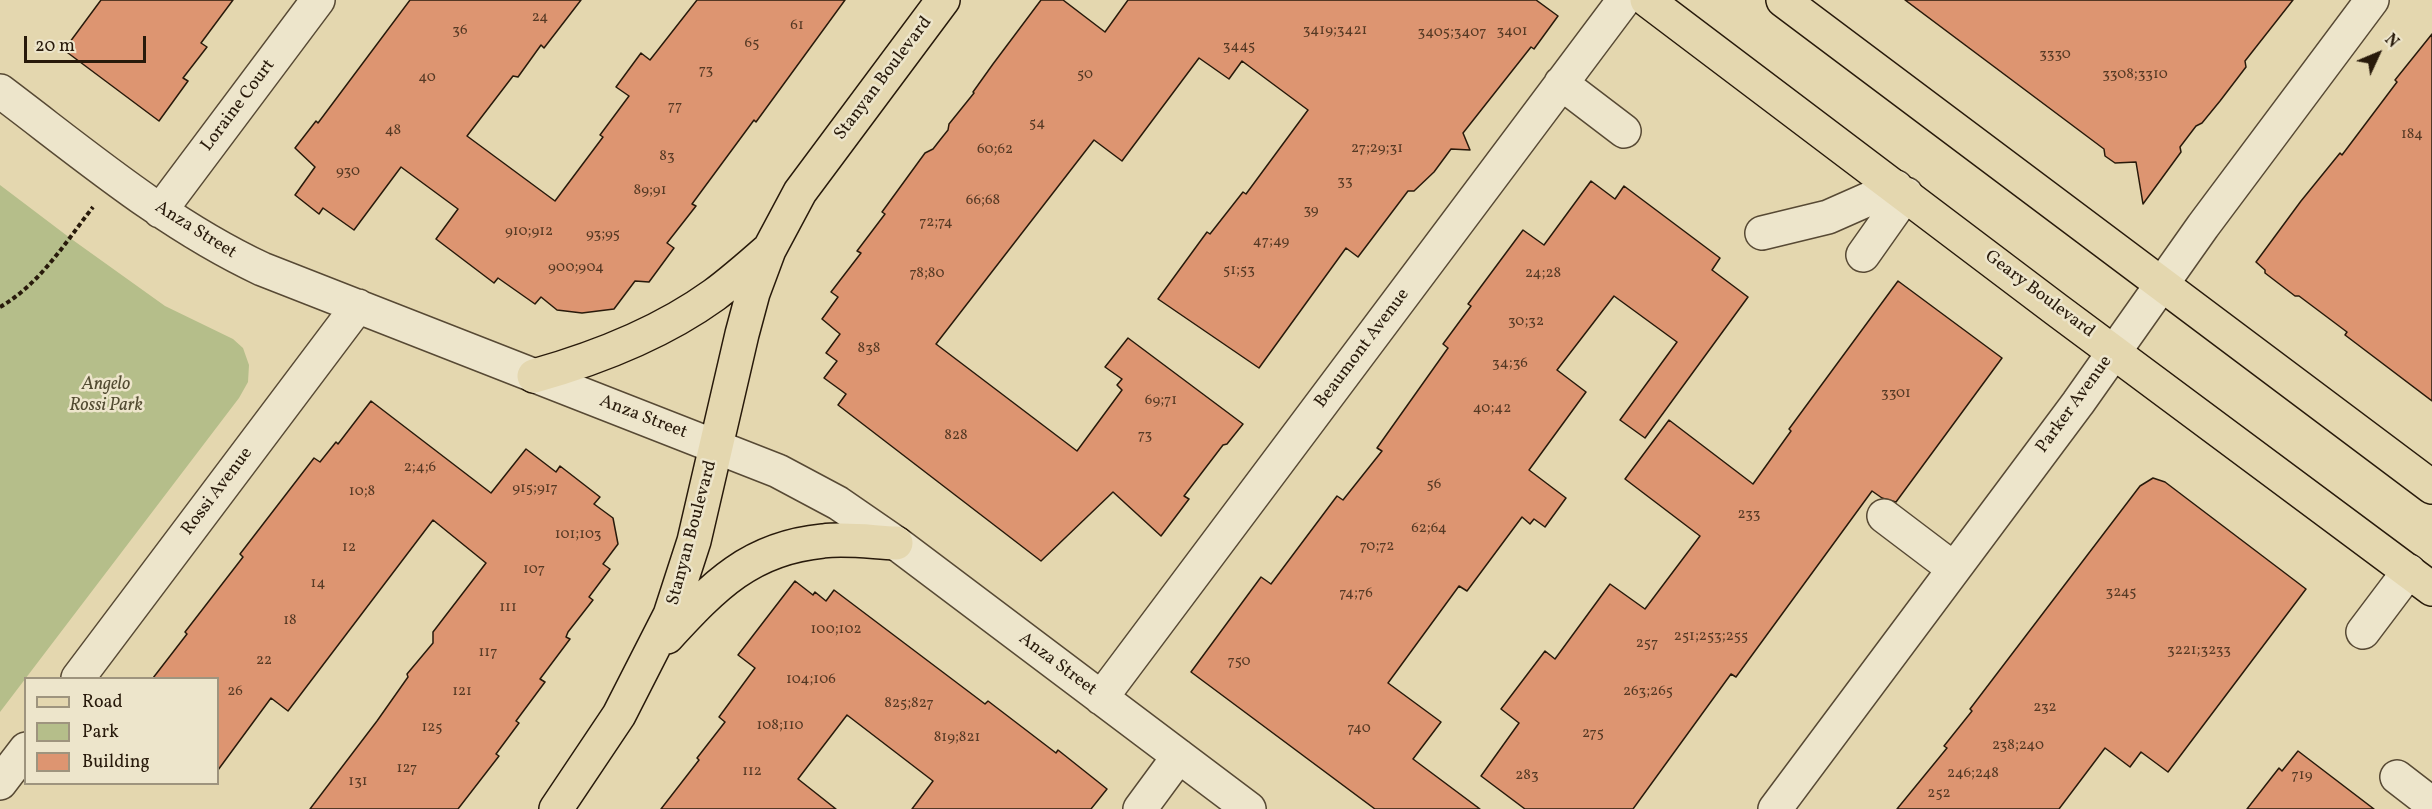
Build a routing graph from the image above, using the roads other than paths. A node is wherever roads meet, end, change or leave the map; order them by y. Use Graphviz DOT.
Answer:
graph roads {
  1 [pos="318,0"];
  2 [pos="944,0"];
  3 [pos="1624,0"];
  4 [pos="1647,0"];
  5 [pos="1783,0"];
  6 [pos="2372,0"];
  7 [pos="1561,83"];
  8 [pos="0,91"];
  9 [pos="1624,130"];
  10 [pos="1901,190"];
  11 [pos="160,211"];
  12 [pos="1762,233"];
  13 [pos="1863,255"];
  14 [pos="765,259"];
  15 [pos="2162,284"];
  16 [pos="358,306"];
  17 [pos="2114,350"];
  18 [pos="534,375"];
  19 [pos="716,447"];
  20 [pos="2432,486"];
  21 [pos="1884,516"];
  22 [pos="896,543"];
  23 [pos="1954,569"];
  24 [pos="2420,580"];
  25 [pos="2363,632"];
  26 [pos="653,651"];
  27 [pos="79,677"];
  28 [pos="1101,698"];
  29 [pos="24,752"];
  30 [pos="1179,756"];
  31 [pos="2397,777"];
  32 [pos="0,783"];
  33 [pos="2432,804"];
  34 [pos="556,809"];
  35 [pos="1140,809"];
  36 [pos="1249,809"];
  37 [pos="1775,809"];
  1 -- 11 [label="street, Loraine Court"];
  2 -- 14 [label="main road, Stanyan Boulevard"];
  3 -- 7 [label="street, Beaumont Avenue"];
  4 -- 10 [label="main road, Geary Boulevard"];
  5 -- 15 [label="main road"];
  6 -- 15 [label="street, Parker Avenue"];
  7 -- 9 [label="street"];
  7 -- 28 [label="street, Beaumont Avenue"];
  8 -- 11 [label="street, Anza Street"];
  10 -- 12 [label="street"];
  10 -- 13 [label="street"];
  10 -- 17 [label="main road, Geary Boulevard"];
  11 -- 16 [label="street, Anza Street"];
  14 -- 18 [label="main road"];
  14 -- 19 [label="main road, Stanyan Boulevard"];
  15 -- 17 [label="street, Parker Avenue"];
  15 -- 20 [label="main road"];
  16 -- 18 [label="street, Anza Street"];
  16 -- 27 [label="street, Rossi Avenue"];
  17 -- 23 [label="street, Parker Avenue"];
  17 -- 24 [label="main road, Geary Boulevard"];
  18 -- 19 [label="street, Anza Street"];
  19 -- 22 [label="street, Anza Street"];
  19 -- 26 [label="main road, Stanyan Boulevard"];
  21 -- 23 [label="street"];
  22 -- 26 [label="main road"];
  22 -- 28 [label="street, Anza Street"];
  23 -- 37 [label="street, Parker Avenue"];
  24 -- 25 [label="street"];
  26 -- 34 [label="main road, Stanyan Boulevard"];
  28 -- 30 [label="street, Anza Street"];
  29 -- 32 [label="street"];
  30 -- 35 [label="street"];
  30 -- 36 [label="street, Anza Street"];
  31 -- 33 [label="street"];
}
